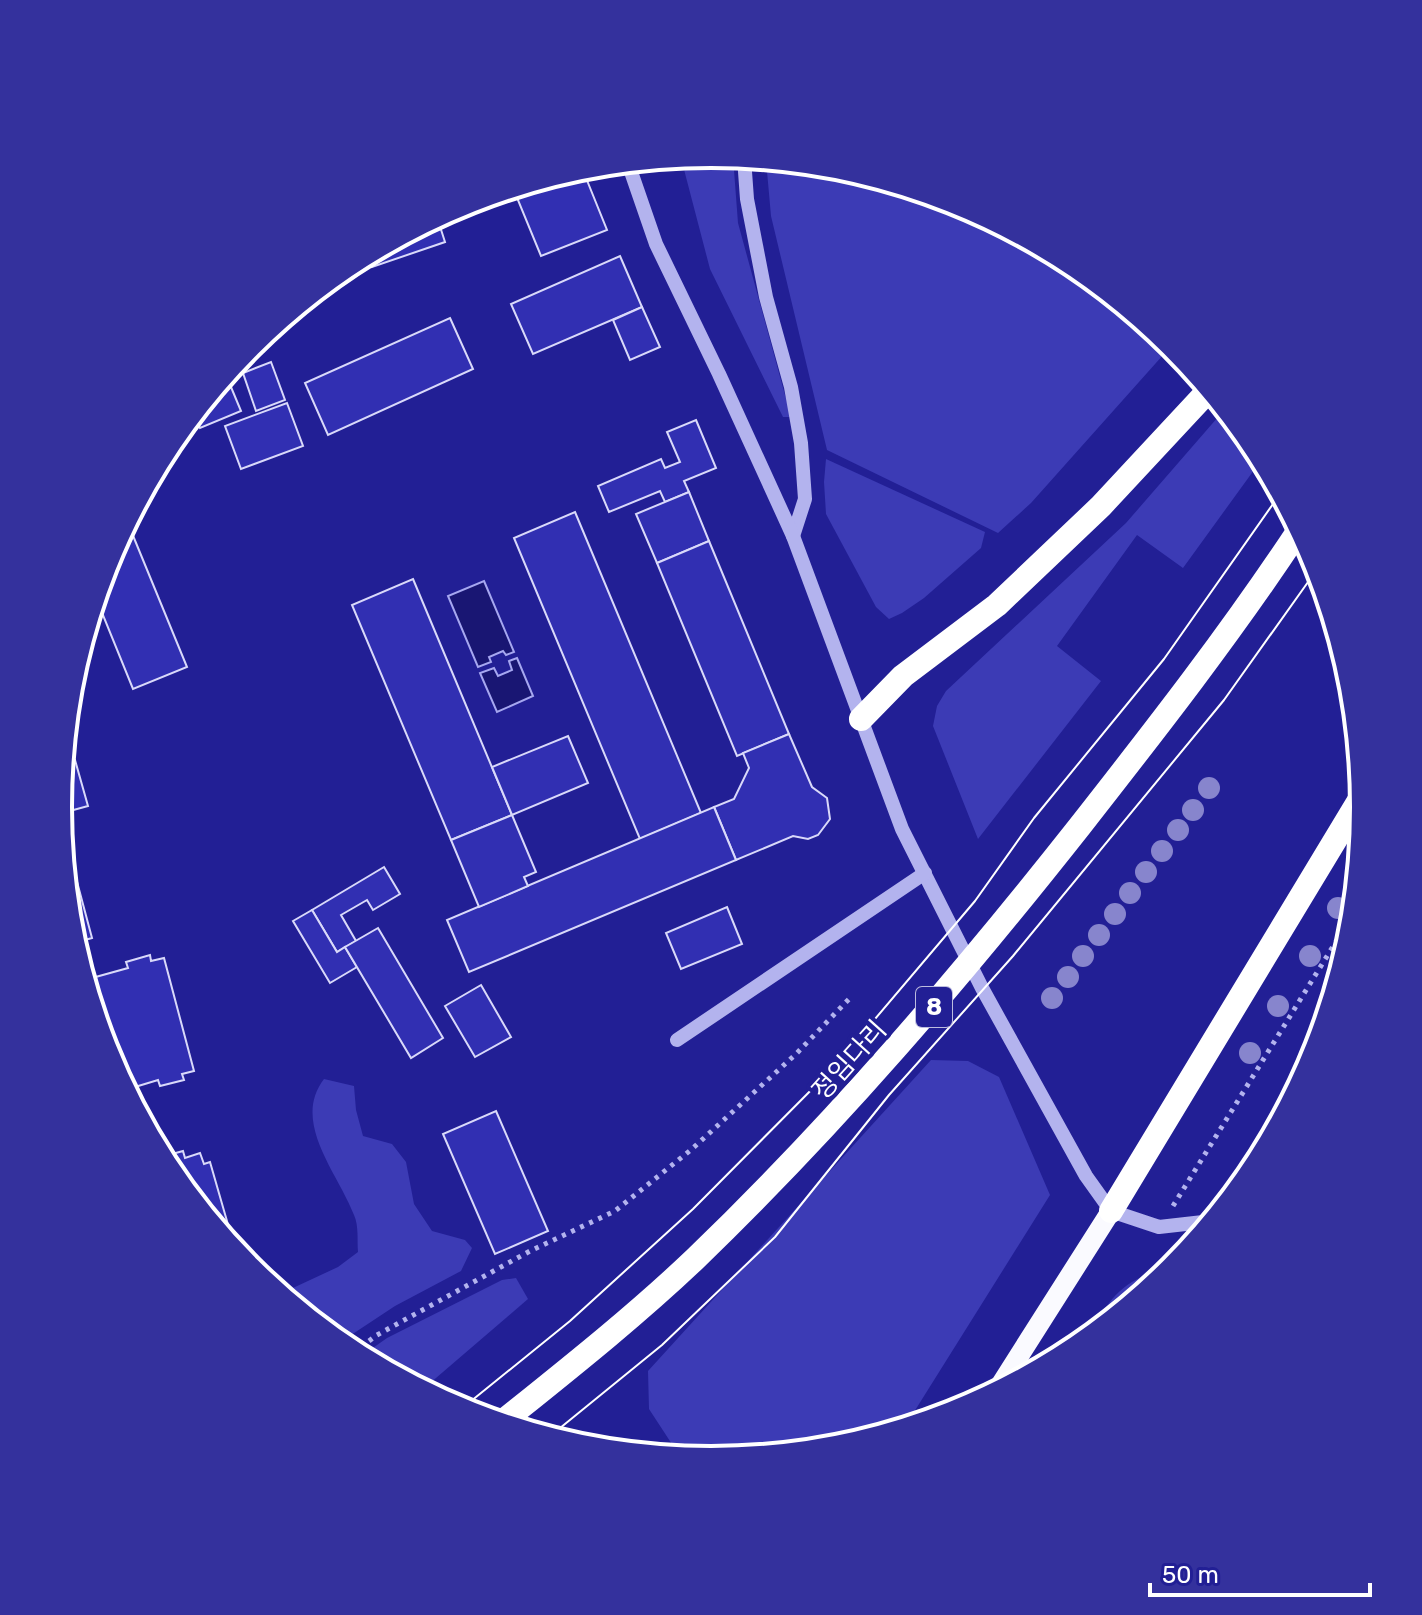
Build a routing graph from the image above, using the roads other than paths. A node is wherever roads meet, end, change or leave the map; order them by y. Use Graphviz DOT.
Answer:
graph roads {
  1 [pos="745,170"];
  2 [pos="632,174"];
  3 [pos="1201,398"];
  4 [pos="793,536"];
  5 [pos="1291,541"];
  6 [pos="861,719"];
  7 [pos="1350,816"];
  8 [pos="925,873"];
  9 [pos="677,1040"];
  10 [pos="1111,1211"];
  11 [pos="1196,1223"];
  12 [pos="1008,1373"];
  13 [pos="511,1415"];
  1 -- 4 [label="street"];
  2 -- 4 [label="street"];
  3 -- 6 [label="highway"];
  4 -- 6 [label="street"];
  5 -- 13 [label="highway, 정임다리 / 8, bridge"];
  6 -- 8 [label="street"];
  7 -- 10 [label="highway"];
  8 -- 9 [label="street"];
  8 -- 10 [label="street"];
  10 -- 11 [label="street"];
  10 -- 12 [label="main road"];
}
